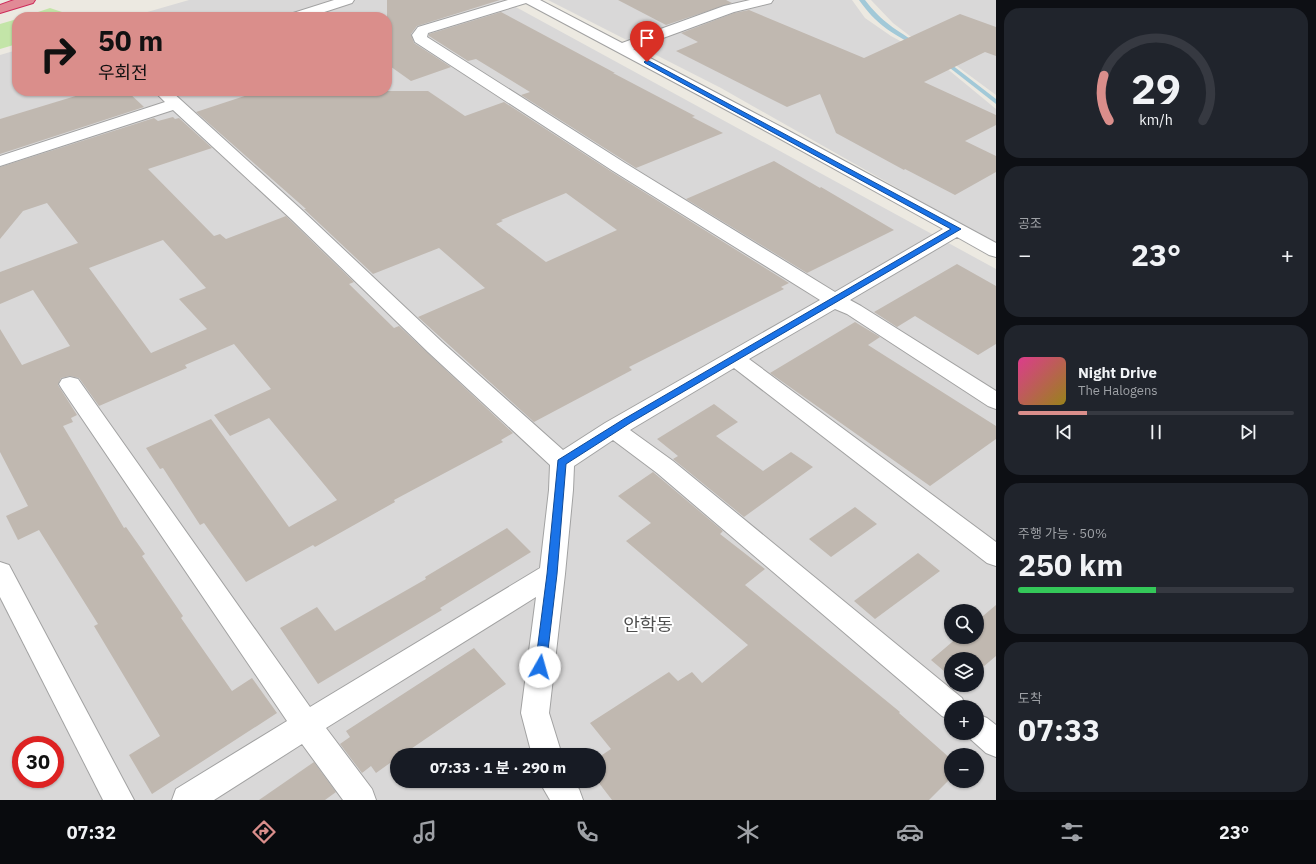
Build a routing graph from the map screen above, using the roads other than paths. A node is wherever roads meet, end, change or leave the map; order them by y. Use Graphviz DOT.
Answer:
graph roads {
  1 [pos="28,0"];
  2 [pos="346,0"];
  3 [pos="522,0"];
  4 [pos="530,0"];
  5 [pos="766,0"];
  6 [pos="0,9"];
  7 [pos="310,12"];
  8 [pos="621,48"];
  9 [pos="169,98"];
  10 [pos="0,161"];
  11 [pos="957,229"];
  12 [pos="996,250"];
  13 [pos="834,300"];
  14 [pos="734,358"];
  15 [pos="70,384"];
  16 [pos="996,401"];
  17 [pos="614,429"];
  18 [pos="562,462"];
  19 [pos="996,556"];
  20 [pos="0,572"];
  21 [pos="552,574"];
  22 [pos="944,700"];
  23 [pos="306,724"];
  24 [pos="984,734"];
  25 [pos="996,743"];
  26 [pos="545,748"];
  27 [pos="559,788"];
  28 [pos="119,800"];
  29 [pos="187,800"];
  30 [pos="361,800"];
  31 [pos="568,800"];
  1 -- 6 [label="highway"];
  2 -- 7 [label="street"];
  3 -- 13 [label="street"];
  4 -- 8 [label="street"];
  5 -- 8 [label="street"];
  8 -- 11 [label="street"];
  9 -- 10 [label="street"];
  9 -- 18 [label="street"];
  11 -- 12 [label="street"];
  11 -- 13 [label="street"];
  13 -- 14 [label="street"];
  13 -- 16 [label="street"];
  14 -- 17 [label="street"];
  14 -- 19 [label="street"];
  15 -- 23 [label="street"];
  17 -- 18 [label="street"];
  17 -- 22 [label="street"];
  18 -- 21 [label="street"];
  20 -- 28 [label="street"];
  21 -- 23 [label="street"];
  21 -- 26 [label="street"];
  23 -- 29 [label="street"];
  23 -- 30 [label="street"];
  24 -- 25 [label="street"];
  27 -- 31 [label="street"];
}
